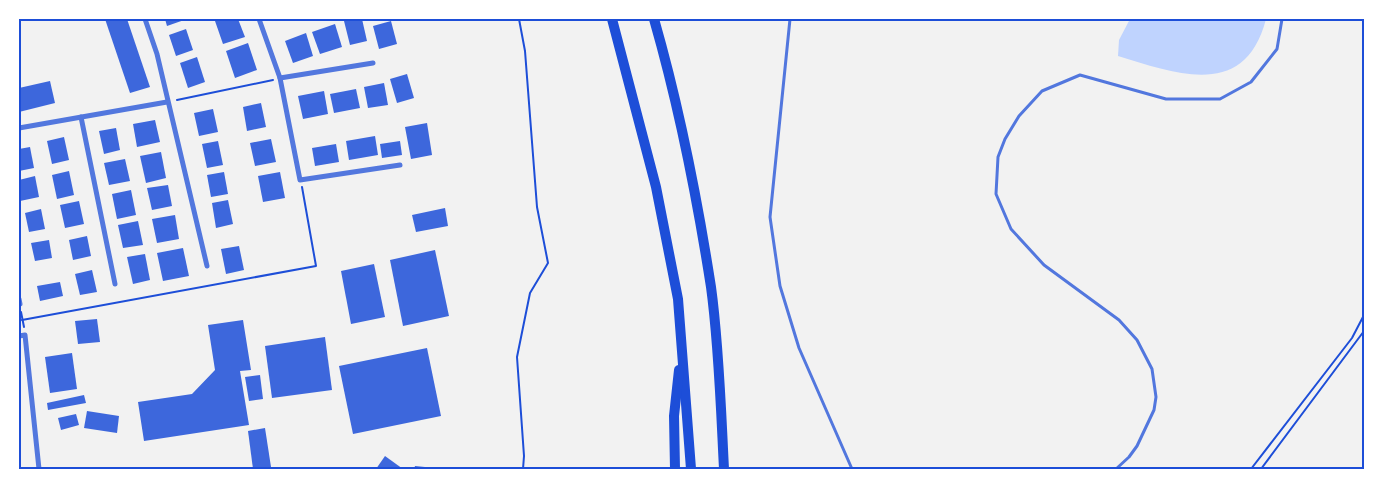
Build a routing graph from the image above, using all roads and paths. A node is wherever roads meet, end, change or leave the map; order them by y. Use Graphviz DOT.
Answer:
graph roads {
  1 [pos="145,19"];
  2 [pos="259,19"];
  3 [pos="519,19"];
  4 [pos="612,19"];
  5 [pos="654,19"];
  6 [pos="790,19"];
  7 [pos="1282,19"];
  8 [pos="373,63"];
  9 [pos="280,78"];
  10 [pos="167,102"];
  11 [pos="81,117"];
  12 [pos="19,128"];
  13 [pos="400,165"];
  14 [pos="300,180"];
  15 [pos="207,266"];
  16 [pos="115,284"];
  17 [pos="19,302"];
  18 [pos="1364,315"];
  19 [pos="22,320"];
  20 [pos="1364,331"];
  21 [pos="25,335"];
  22 [pos="19,336"];
  23 [pos="681,347"];
  24 [pos="39,469"];
  25 [pos="523,469"];
  26 [pos="675,469"];
  27 [pos="691,469"];
  28 [pos="724,469"];
  29 [pos="852,469"];
  30 [pos="1116,469"];
  31 [pos="1251,469"];
  32 [pos="1261,469"];
  1 -- 10 [label="street"];
  2 -- 9 [label="street"];
  3 -- 25 [label="path"];
  4 -- 23 [label="highway"];
  5 -- 28 [label="highway"];
  6 -- 29 [label="lane"];
  7 -- 30 [label="lane"];
  8 -- 9 [label="street"];
  9 -- 10 [label="path"];
  9 -- 14 [label="street"];
  10 -- 11 [label="street"];
  10 -- 15 [label="street"];
  11 -- 12 [label="street"];
  11 -- 16 [label="street"];
  13 -- 14 [label="street"];
  14 -- 19 [label="path"];
  17 -- 19 [label="path"];
  18 -- 31 [label="path"];
  19 -- 21 [label="path"];
  20 -- 32 [label="path"];
  21 -- 22 [label="street"];
  21 -- 24 [label="street"];
  23 -- 26 [label="highway"];
  23 -- 27 [label="highway"];
}
